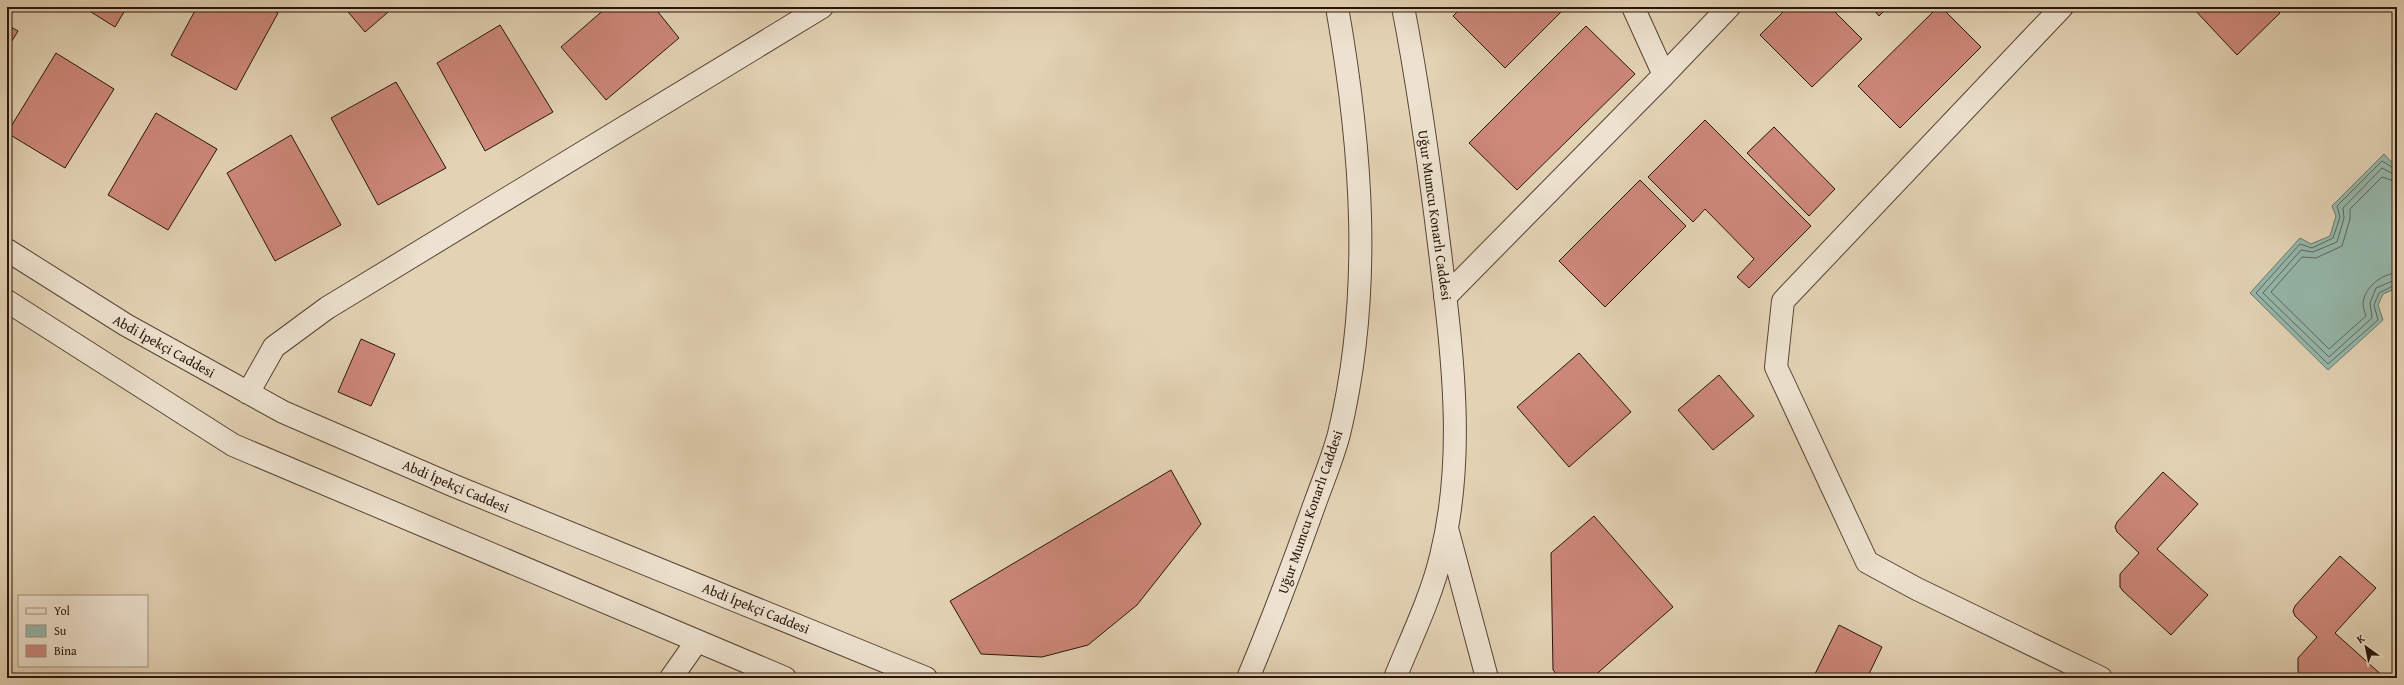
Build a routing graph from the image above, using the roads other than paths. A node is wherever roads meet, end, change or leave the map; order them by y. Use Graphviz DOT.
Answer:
graph roads {
  1 [pos="822,7"];
  2 [pos="1337,7"];
  3 [pos="1403,7"];
  4 [pos="1633,7"];
  5 [pos="1729,7"];
  6 [pos="2062,7"];
  7 [pos="1664,75"];
  8 [pos="7,250"];
  9 [pos="1445,297"];
  10 [pos="7,301"];
  11 [pos="248,393"];
  12 [pos="1446,527"];
  13 [pos="697,641"];
  14 [pos="671,678"];
  15 [pos="785,678"];
  16 [pos="926,678"];
  17 [pos="1248,678"];
  18 [pos="1395,678"];
  19 [pos="1487,678"];
  20 [pos="2101,678"];
  1 -- 11 [label="street"];
  2 -- 17 [label="street, Uğur Mumcu Konarlı Caddesi"];
  3 -- 9 [label="street, Uğur Mumcu Konarlı Caddesi"];
  4 -- 7 [label="street"];
  5 -- 7 [label="street"];
  6 -- 20 [label="street"];
  7 -- 9 [label="street"];
  8 -- 11 [label="street, Abdi İpekçi Caddesi"];
  9 -- 12 [label="street, Uğur Mumcu Konarlı Caddesi"];
  10 -- 13 [label="street"];
  11 -- 16 [label="street, Abdi İpekçi Caddesi"];
  12 -- 18 [label="street, Uğur Mumcu Konarlı Caddesi"];
  12 -- 19 [label="street"];
  13 -- 14 [label="street"];
  13 -- 15 [label="street"];
}
